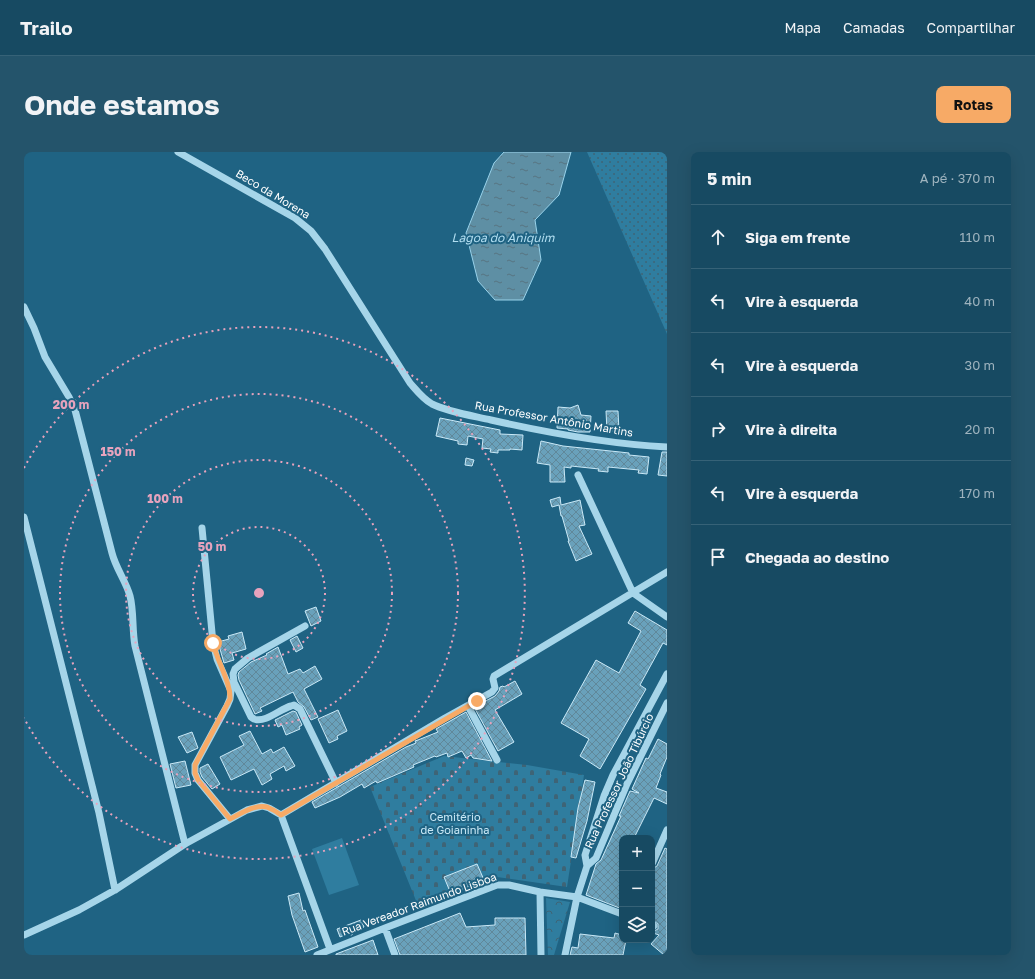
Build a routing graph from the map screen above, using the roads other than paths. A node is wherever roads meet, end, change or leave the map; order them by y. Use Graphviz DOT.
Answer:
graph roads {
  1 [pos="178,152"];
  2 [pos="24,307"];
  3 [pos="379,334"];
  4 [pos="667,447"];
  5 [pos="578,475"];
  6 [pos="24,517"];
  7 [pos="202,528"];
  8 [pos="667,572"];
  9 [pos="633,593"];
  10 [pos="667,617"];
  11 [pos="305,626"];
  12 [pos="667,674"];
  13 [pos="667,703"];
  14 [pos="468,706"];
  15 [pos="497,760"];
  16 [pos="336,783"];
  17 [pos="281,815"];
  18 [pos="230,819"];
  19 [pos="667,830"];
  20 [pos="185,844"];
  21 [pos="655,857"];
  22 [pos="587,866"];
  23 [pos="116,890"];
  24 [pos="540,892"];
  25 [pos="577,897"];
  26 [pos="619,913"];
  27 [pos="385,928"];
  28 [pos="24,935"];
  29 [pos="330,949"];
  30 [pos="317,955"];
  31 [pos="395,955"];
  32 [pos="541,955"];
  33 [pos="564,955"];
  1 -- 3 [label="street, Beco da Morena"];
  2 -- 20 [label="street"];
  3 -- 4 [label="street, Rua Professor Antônio Martins"];
  5 -- 9 [label="street"];
  6 -- 23 [label="street"];
  7 -- 18 [label="street"];
  8 -- 9 [label="street"];
  9 -- 10 [label="street"];
  9 -- 14 [label="street"];
  11 -- 16 [label="street"];
  12 -- 22 [label="street, Rua Professor João Tibúrcio"];
  13 -- 22 [label="street, Rua Professor João Tibúrcio"];
  14 -- 15 [label="street"];
  14 -- 16 [label="street"];
  16 -- 17 [label="street"];
  17 -- 18 [label="street"];
  17 -- 29 [label="street"];
  18 -- 20 [label="street"];
  19 -- 21 [label="street"];
  20 -- 23 [label="street"];
  22 -- 25 [label="street, Rua Professor João Tibúrcio"];
  23 -- 28 [label="street"];
  24 -- 25 [label="street, Rua Vereador Raimundo Lisboa"];
  24 -- 27 [label="street, Rua Vereador Raimundo Lisboa"];
  24 -- 32 [label="street"];
  25 -- 26 [label="street, Rua Vereador Raimundo Lisboa"];
  25 -- 33 [label="street, Rua Professor João Tibúrcio"];
  27 -- 29 [label="street, Rua Vereador Raimundo Lisboa"];
  27 -- 31 [label="street"];
  29 -- 30 [label="street, Rua Vereador Raimundo Lisboa"];
}
